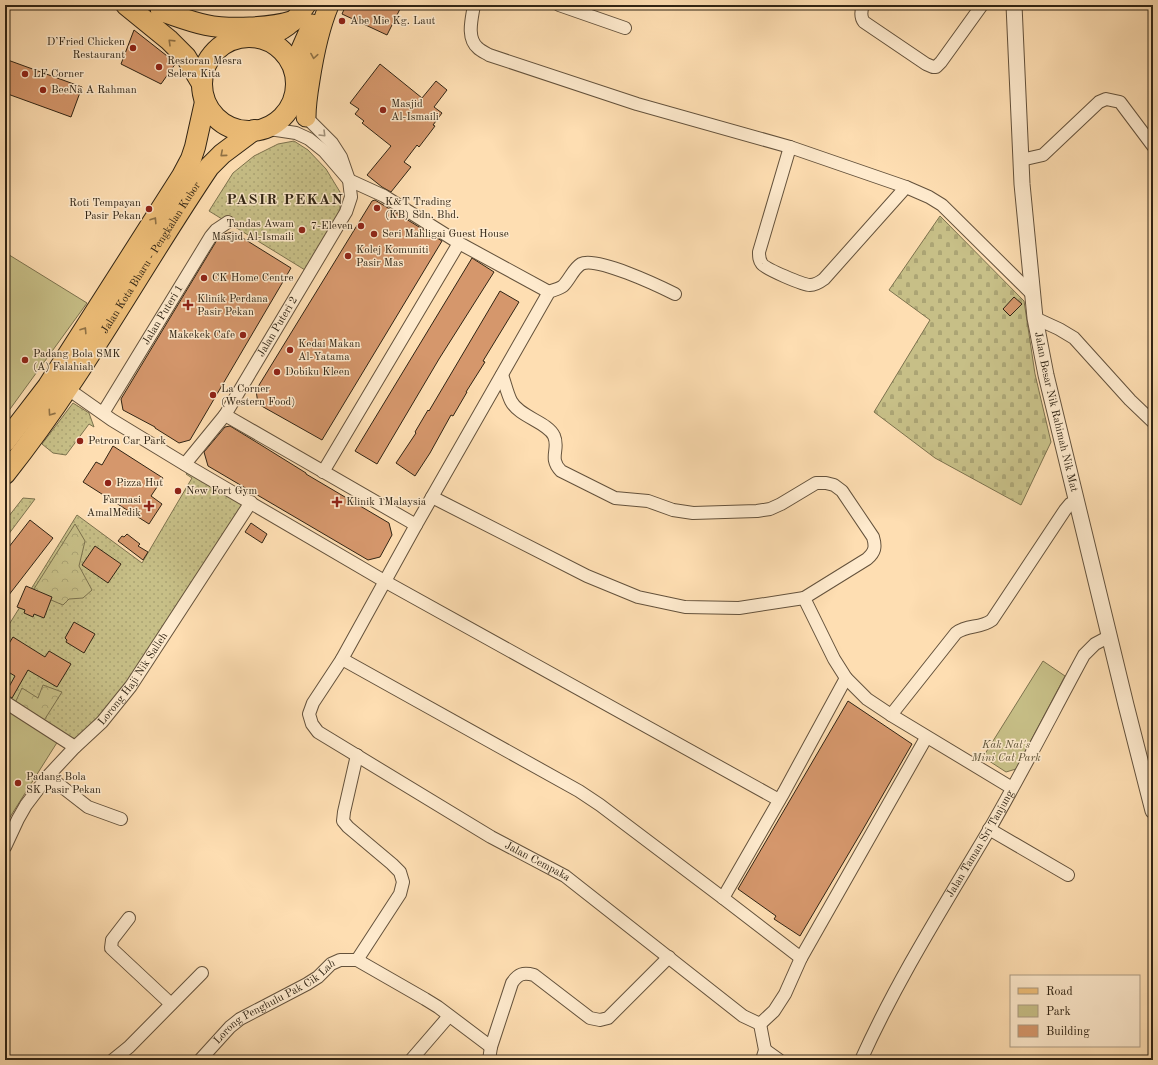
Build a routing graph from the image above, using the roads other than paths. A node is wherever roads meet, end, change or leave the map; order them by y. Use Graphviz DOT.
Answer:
graph roads {
  1 [pos="126,5"];
  2 [pos="329,5"];
  3 [pos="474,5"];
  4 [pos="559,5"];
  5 [pos="863,5"];
  6 [pos="982,5"];
  7 [pos="1014,5"];
  8 [pos="157,8"];
  9 [pos="305,9"];
  10 [pos="625,28"];
  11 [pos="262,38"];
  12 [pos="228,41"];
  13 [pos="295,82"];
  14 [pos="204,93"];
  15 [pos="306,117"];
  16 [pos="259,129"];
  17 [pos="1153,146"];
  18 [pos="790,147"];
  19 [pos="1021,160"];
  20 [pos="349,180"];
  21 [pos="906,187"];
  22 [pos="228,222"];
  23 [pos="459,243"];
  24 [pos="549,292"];
  25 [pos="675,294"];
  26 [pos="1032,294"];
  27 [pos="1035,318"];
  28 [pos="502,374"];
  29 [pos="68,388"];
  30 [pos="102,413"];
  31 [pos="225,415"];
  32 [pos="1153,422"];
  33 [pos="5,442"];
  34 [pos="185,464"];
  35 [pos="323,472"];
  36 [pos="5,474"];
  37 [pos="432,498"];
  38 [pos="1077,501"];
  39 [pos="252,502"];
  40 [pos="416,525"];
  41 [pos="386,582"];
  42 [pos="804,598"];
  43 [pos="1110,636"];
  44 [pos="342,658"];
  45 [pos="846,678"];
  46 [pos="5,702"];
  47 [pos="891,715"];
  48 [pos="926,738"];
  49 [pos="75,747"];
  50 [pos="357,755"];
  51 [pos="48,776"];
  52 [pos="1012,788"];
  53 [pos="779,800"];
  54 [pos="1153,811"];
  55 [pos="121,819"];
  56 [pos="989,829"];
  57 [pos="5,847"];
  58 [pos="1068,875"];
  59 [pos="723,898"];
  60 [pos="129,918"];
  61 [pos="669,957"];
  62 [pos="801,958"];
  63 [pos="357,960"];
  64 [pos="202,973"];
  65 [pos="171,1004"];
  66 [pos="449,1016"];
  67 [pos="760,1024"];
  68 [pos="491,1048"];
  69 [pos="764,1055"];
  70 [pos="113,1060"];
  71 [pos="200,1060"];
  72 [pos="411,1060"];
  73 [pos="489,1060"];
  74 [pos="779,1060"];
  75 [pos="861,1060"];
  14 -- 1 [label="highway, one-way"];
  2 -- 15 [label="main road, one-way"];
  3 -- 18 [label="street"];
  4 -- 10 [label="street"];
  5 -- 6 [label="street"];
  7 -- 19 [label="street, Jalan Besar Nik Rahimah Nik Mat"];
  8 -- 9 [label="highway"];
  8 -- 12 [label="highway"];
  9 -- 11 [label="main road"];
  9 -- 13 [label="main road"];
  11 -- 12 [label="highway"];
  11 -- 13 [label="highway"];
  12 -- 14 [label="highway"];
  13 -- 15 [label="street"];
  13 -- 16 [label="highway"];
  14 -- 16 [label="highway"];
  33 -- 14 [label="highway, Jalan Kota Bharu - Pengkalan Kubor, one-way"];
  15 -- 20 [label="street, Jalan Puteri 2, one-way"];
  16 -- 20 [label="street"];
  16 -- 29 [label="highway, Jalan Kota Bharu - Pengkalan Kubor, one-way"];
  17 -- 19 [label="street"];
  18 -- 21 [label="street"];
  18 -- 21 [label="street"];
  19 -- 26 [label="street, Jalan Besar Nik Rahimah Nik Mat"];
  20 -- 23 [label="street"];
  20 -- 31 [label="street, Jalan Puteri 2"];
  21 -- 26 [label="street"];
  22 -- 30 [label="street, Jalan Puteri 1"];
  23 -- 24 [label="street"];
  23 -- 35 [label="street"];
  24 -- 25 [label="street"];
  24 -- 28 [label="street"];
  26 -- 27 [label="street, Jalan Besar Nik Rahimah Nik Mat"];
  27 -- 32 [label="street"];
  27 -- 38 [label="street, Jalan Besar Nik Rahimah Nik Mat"];
  28 -- 37 [label="street"];
  28 -- 42 [label="street"];
  29 -- 30 [label="street"];
  29 -- 36 [label="highway, Jalan Kota Bharu - Pengkalan Kubor, one-way"];
  30 -- 34 [label="street"];
  31 -- 34 [label="street, Jalan Puteri 2"];
  31 -- 35 [label="street"];
  34 -- 39 [label="street"];
  35 -- 40 [label="street"];
  37 -- 40 [label="street"];
  37 -- 42 [label="street"];
  38 -- 43 [label="street, Jalan Besar Nik Rahimah Nik Mat"];
  38 -- 47 [label="street"];
  39 -- 41 [label="street"];
  39 -- 49 [label="street, Lorong Haji Nik Salleh"];
  40 -- 41 [label="street"];
  41 -- 44 [label="street"];
  41 -- 53 [label="street"];
  42 -- 45 [label="street"];
  43 -- 52 [label="street, Jalan Taman Sri Tanjung"];
  43 -- 54 [label="street, Jalan Besar Nik Rahimah Nik Mat"];
  44 -- 50 [label="street, Jalan Cempaka"];
  44 -- 59 [label="street"];
  45 -- 47 [label="street"];
  45 -- 53 [label="street"];
  46 -- 49 [label="street"];
  47 -- 48 [label="street"];
  48 -- 52 [label="street"];
  48 -- 62 [label="street"];
  49 -- 51 [label="street, Lorong Haji Nik Salleh"];
  50 -- 61 [label="street, Jalan Cempaka"];
  50 -- 63 [label="street"];
  51 -- 55 [label="street"];
  51 -- 57 [label="street, Lorong Haji Nik Salleh"];
  52 -- 56 [label="street, Jalan Taman Sri Tanjung"];
  53 -- 59 [label="street"];
  56 -- 58 [label="street"];
  56 -- 75 [label="street, Jalan Taman Sri Tanjung"];
  59 -- 62 [label="street"];
  60 -- 65 [label="street"];
  61 -- 67 [label="street, Jalan Cempaka"];
  61 -- 68 [label="street"];
  62 -- 67 [label="street"];
  63 -- 66 [label="street"];
  63 -- 71 [label="street, Lorong Penghulu Pak Cik Lah"];
  64 -- 65 [label="street"];
  65 -- 70 [label="street"];
  66 -- 68 [label="street"];
  66 -- 72 [label="street"];
  67 -- 69 [label="street"];
  68 -- 73 [label="street"];
  69 -- 74 [label="street"];
}
